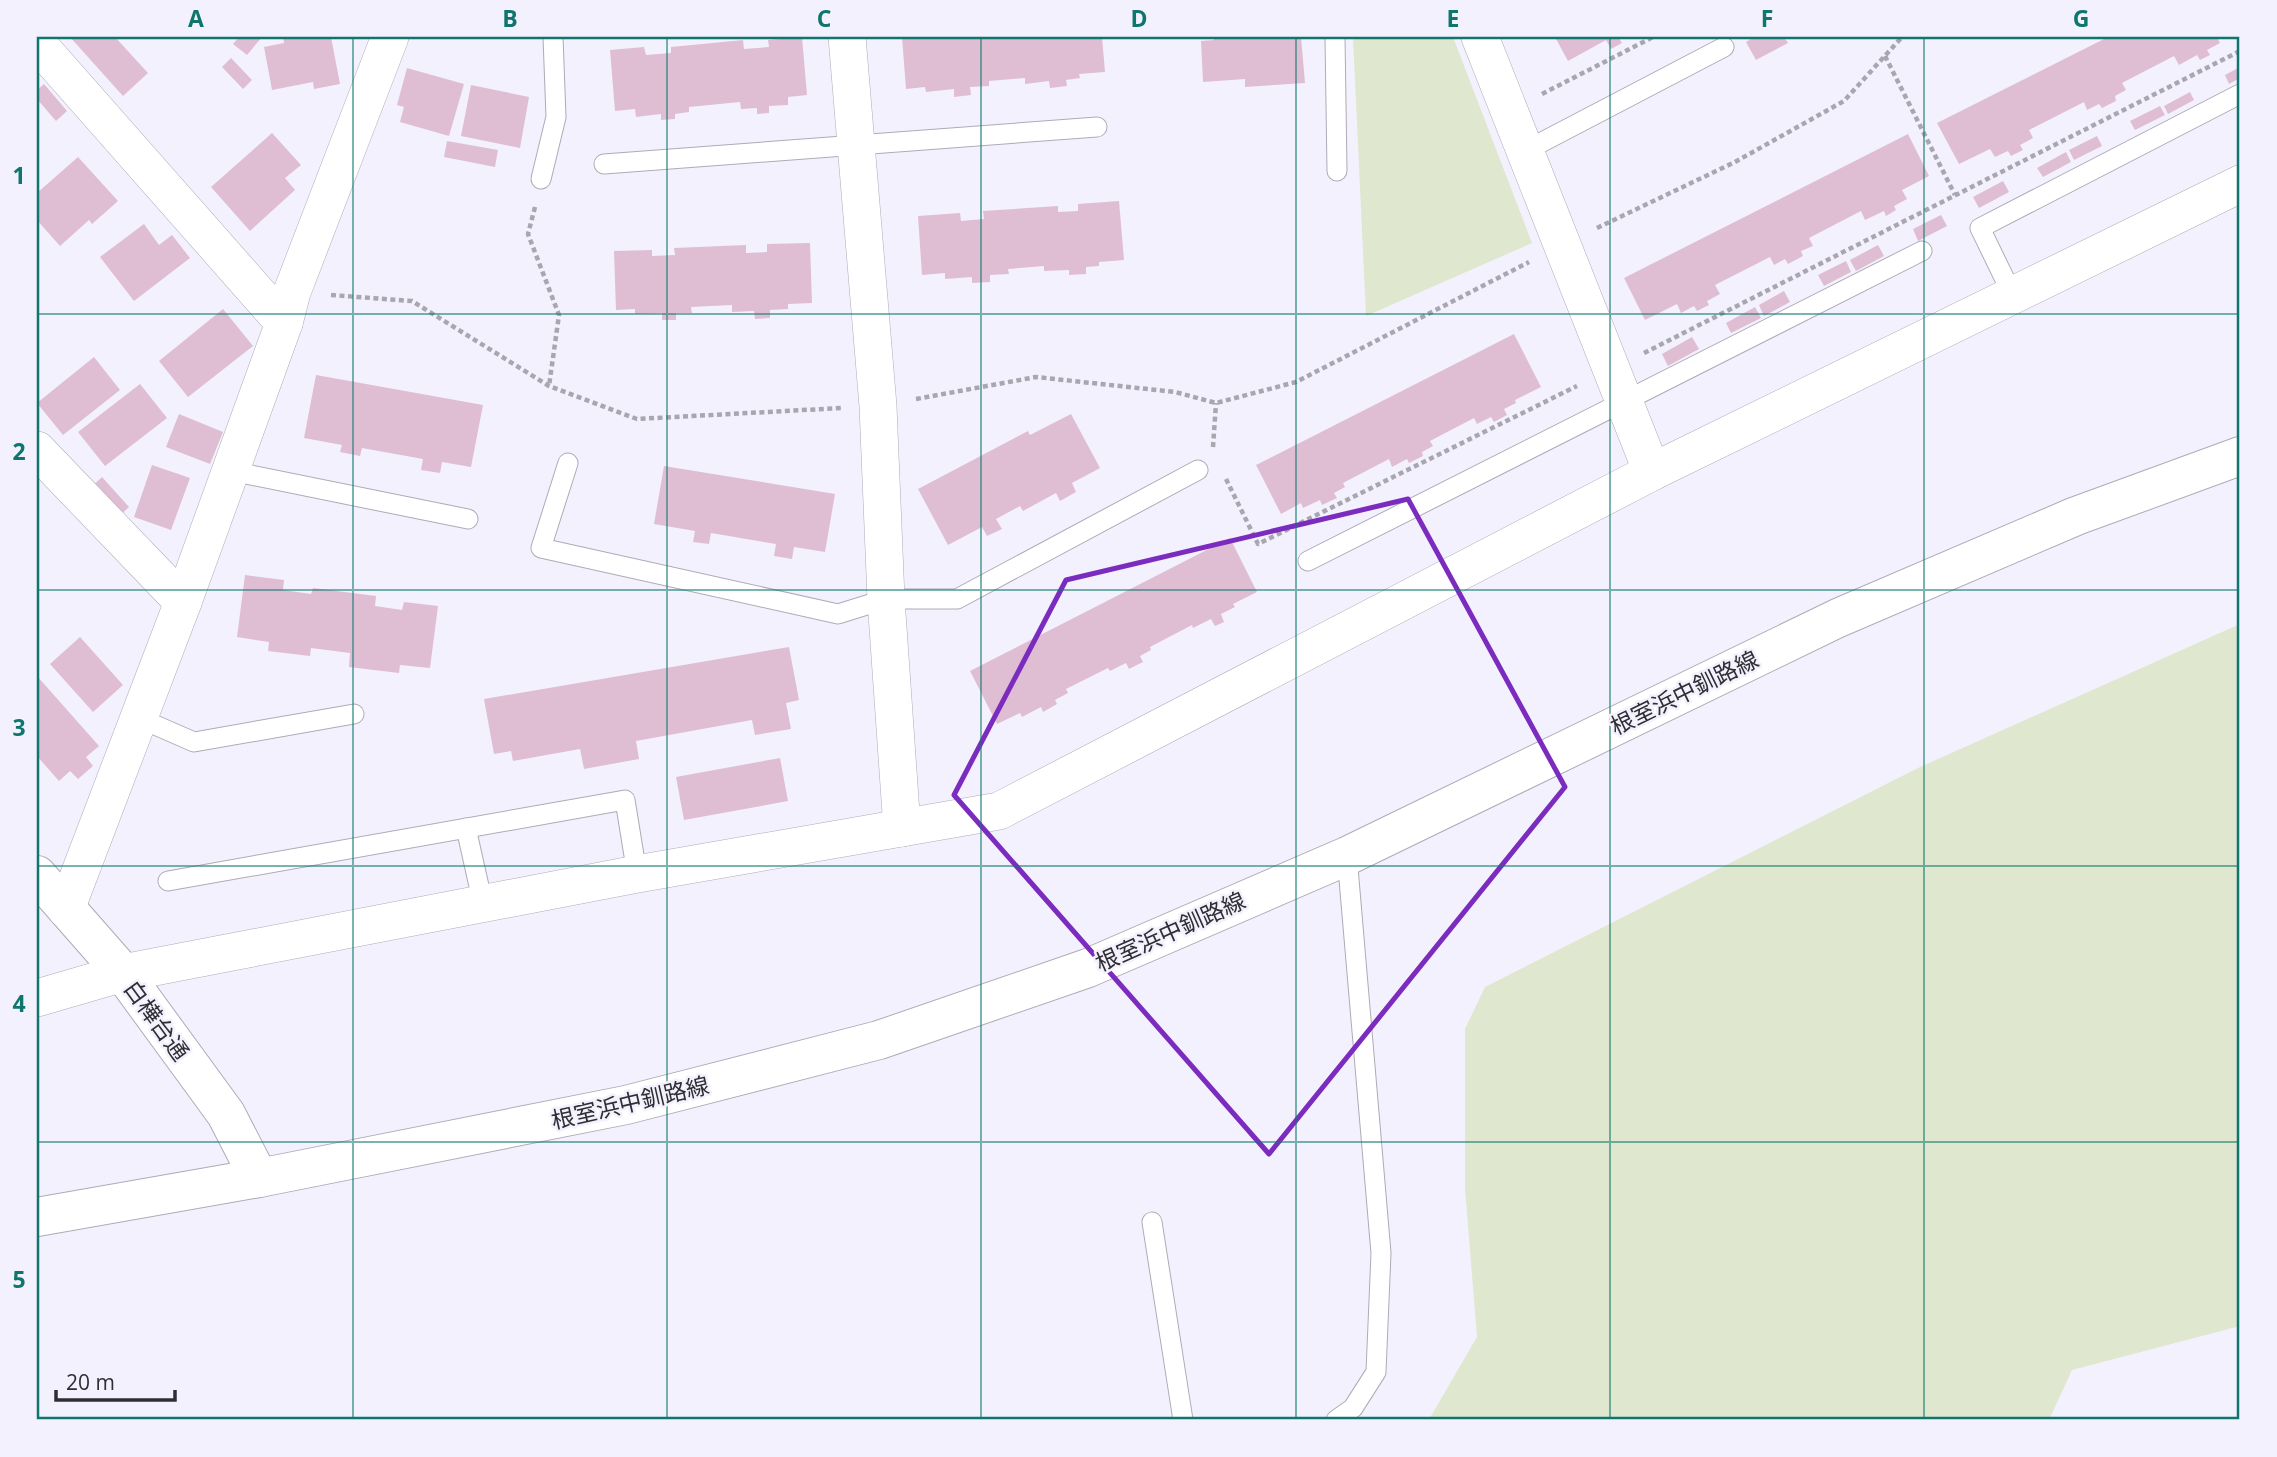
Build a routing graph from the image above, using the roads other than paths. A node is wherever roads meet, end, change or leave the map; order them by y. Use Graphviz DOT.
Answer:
graph roads {
  1 [pos="390,37"];
  2 [pos="553,37"];
  3 [pos="847,37"];
  4 [pos="1335,37"];
  5 [pos="1480,37"];
  6 [pos="37,43"];
  7 [pos="1724,47"];
  8 [pos="2240,94"];
  9 [pos="1097,127"];
  10 [pos="855,146"];
  11 [pos="1525,150"];
  12 [pos="604,164"];
  13 [pos="1337,171"];
  14 [pos="541,179"];
  15 [pos="2240,184"];
  16 [pos="1922,251"];
  17 [pos="2013,296"];
  18 [pos="288,308"];
  19 [pos="1618,385"];
  20 [pos="37,450"];
  21 [pos="2240,456"];
  22 [pos="568,463"];
  23 [pos="1198,470"];
  24 [pos="231,471"];
  25 [pos="1652,471"];
  26 [pos="468,519"];
  27 [pos="1308,561"];
  28 [pos="886,599"];
  29 [pos="183,602"];
  30 [pos="354,713"];
  31 [pos="139,718"];
  32 [pos="466,828"];
  33 [pos="902,828"];
  34 [pos="1347,856"];
  35 [pos="637,874"];
  36 [pos="37,875"];
  37 [pos="169,881"];
  38 [pos="483,904"];
  39 [pos="66,909"];
  40 [pos="123,973"];
  41 [pos="37,998"];
  42 [pos="259,1178"];
  43 [pos="37,1217"];
  44 [pos="1152,1222"];
  45 [pos="1183,1420"];
  46 [pos="1336,1420"];
  1 -- 18 [label="street"];
  2 -- 14 [label="lane"];
  3 -- 10 [label="street"];
  4 -- 13 [label="lane"];
  5 -- 11 [label="street"];
  6 -- 18 [label="street"];
  7 -- 11 [label="lane"];
  8 -- 17 [label="lane"];
  9 -- 10 [label="lane"];
  10 -- 12 [label="lane"];
  10 -- 28 [label="street"];
  11 -- 19 [label="street"];
  15 -- 17 [label="street"];
  16 -- 19 [label="lane"];
  17 -- 25 [label="street"];
  18 -- 24 [label="street"];
  19 -- 25 [label="street"];
  19 -- 27 [label="lane"];
  20 -- 29 [label="street"];
  21 -- 34 [label="main road, 根室浜中釧路線"];
  22 -- 28 [label="lane"];
  23 -- 28 [label="lane"];
  24 -- 26 [label="lane"];
  24 -- 29 [label="street"];
  25 -- 33 [label="street"];
  28 -- 33 [label="street"];
  29 -- 31 [label="street"];
  30 -- 31 [label="lane"];
  31 -- 39 [label="street"];
  32 -- 35 [label="lane"];
  32 -- 37 [label="lane"];
  32 -- 38 [label="lane"];
  33 -- 35 [label="street"];
  34 -- 42 [label="main road, 根室浜中釧路線"];
  34 -- 46 [label="lane"];
  35 -- 38 [label="street"];
  36 -- 39 [label="main road, 白樺台通"];
  38 -- 40 [label="street"];
  39 -- 40 [label="main road, 白樺台通"];
  40 -- 41 [label="street"];
  40 -- 42 [label="main road, 白樺台通"];
  42 -- 43 [label="main road, 根室浜中釧路線"];
  44 -- 45 [label="lane"];
}
